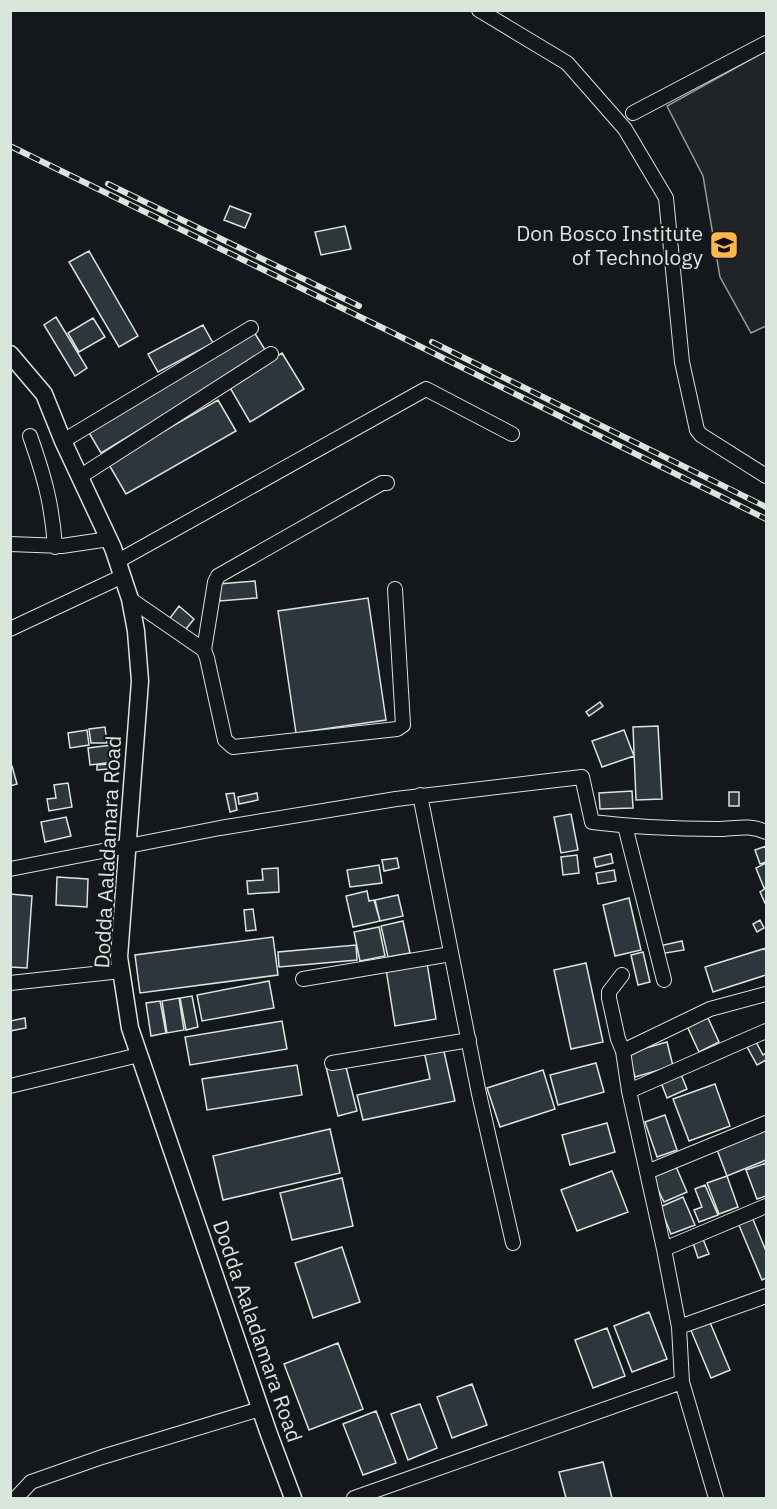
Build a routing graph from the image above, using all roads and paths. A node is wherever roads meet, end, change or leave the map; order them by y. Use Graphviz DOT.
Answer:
graph roads {
  1 [pos="479,10"];
  2 [pos="766,43"];
  3 [pos="633,113"];
  4 [pos="251,328"];
  5 [pos="10,354"];
  6 [pos="271,354"];
  7 [pos="512,434"];
  8 [pos="30,436"];
  9 [pos="63,441"];
  10 [pos="81,476"];
  11 [pos="766,476"];
  12 [pos="387,483"];
  13 [pos="109,539"];
  14 [pos="10,544"];
  15 [pos="55,547"];
  16 [pos="121,569"];
  17 [pos="395,589"];
  18 [pos="129,599"];
  19 [pos="10,629"];
  20 [pos="204,650"];
  21 [pos="420,795"];
  22 [pos="625,826"];
  23 [pos="765,828"];
  24 [pos="127,847"];
  25 [pos="10,869"];
  26 [pos="452,954"];
  27 [pos="121,971"];
  28 [pos="622,975"];
  29 [pos="303,979"];
  30 [pos="664,980"];
  31 [pos="10,983"];
  32 [pos="766,993"];
  33 [pos="766,1031"];
  34 [pos="468,1040"];
  35 [pos="623,1051"];
  36 [pos="139,1055"];
  37 [pos="332,1064"];
  38 [pos="10,1086"];
  39 [pos="629,1091"];
  40 [pos="766,1123"];
  41 [pos="647,1172"];
  42 [pos="766,1206"];
  43 [pos="513,1243"];
  44 [pos="664,1249"];
  45 [pos="766,1296"];
  46 [pos="679,1327"];
  47 [pos="682,1382"];
  48 [pos="260,1409"];
  49 [pos="16,1498"];
  50 [pos="293,1498"];
  51 [pos="354,1498"];
  52 [pos="716,1498"];
  1 -- 11 [label="street"];
  2 -- 3 [label="street"];
  4 -- 9 [label="street"];
  5 -- 9 [label="main road, Dodda Aaladamara Road"];
  6 -- 10 [label="street"];
  7 -- 16 [label="street"];
  8 -- 15 [label="street"];
  9 -- 10 [label="main road, Dodda Aaladamara Road"];
  10 -- 13 [label="main road, Dodda Aaladamara Road"];
  12 -- 20 [label="street"];
  13 -- 15 [label="street"];
  13 -- 16 [label="main road, Dodda Aaladamara Road"];
  14 -- 15 [label="street"];
  16 -- 18 [label="main road, Dodda Aaladamara Road"];
  16 -- 19 [label="street"];
  17 -- 20 [label="street"];
  18 -- 20 [label="street"];
  18 -- 24 [label="main road, Dodda Aaladamara Road"];
  21 -- 22 [label="street"];
  21 -- 24 [label="street"];
  21 -- 26 [label="street"];
  22 -- 23 [label="street"];
  22 -- 30 [label="street"];
  24 -- 25 [label="street"];
  24 -- 27 [label="main road, Dodda Aaladamara Road"];
  26 -- 29 [label="street"];
  26 -- 34 [label="street"];
  27 -- 31 [label="street"];
  27 -- 36 [label="main road, Dodda Aaladamara Road"];
  28 -- 35 [label="street"];
  32 -- 35 [label="street"];
  33 -- 39 [label="street"];
  34 -- 37 [label="street"];
  34 -- 43 [label="street"];
  35 -- 39 [label="street"];
  36 -- 38 [label="street"];
  36 -- 48 [label="main road, Dodda Aaladamara Road"];
  39 -- 41 [label="street"];
  40 -- 41 [label="street"];
  41 -- 44 [label="street"];
  42 -- 44 [label="street"];
  44 -- 46 [label="street"];
  45 -- 46 [label="street"];
  46 -- 47 [label="street"];
  47 -- 51 [label="street"];
  47 -- 52 [label="street"];
  48 -- 49 [label="street"];
  48 -- 50 [label="main road, Dodda Aaladamara Road"];
}
